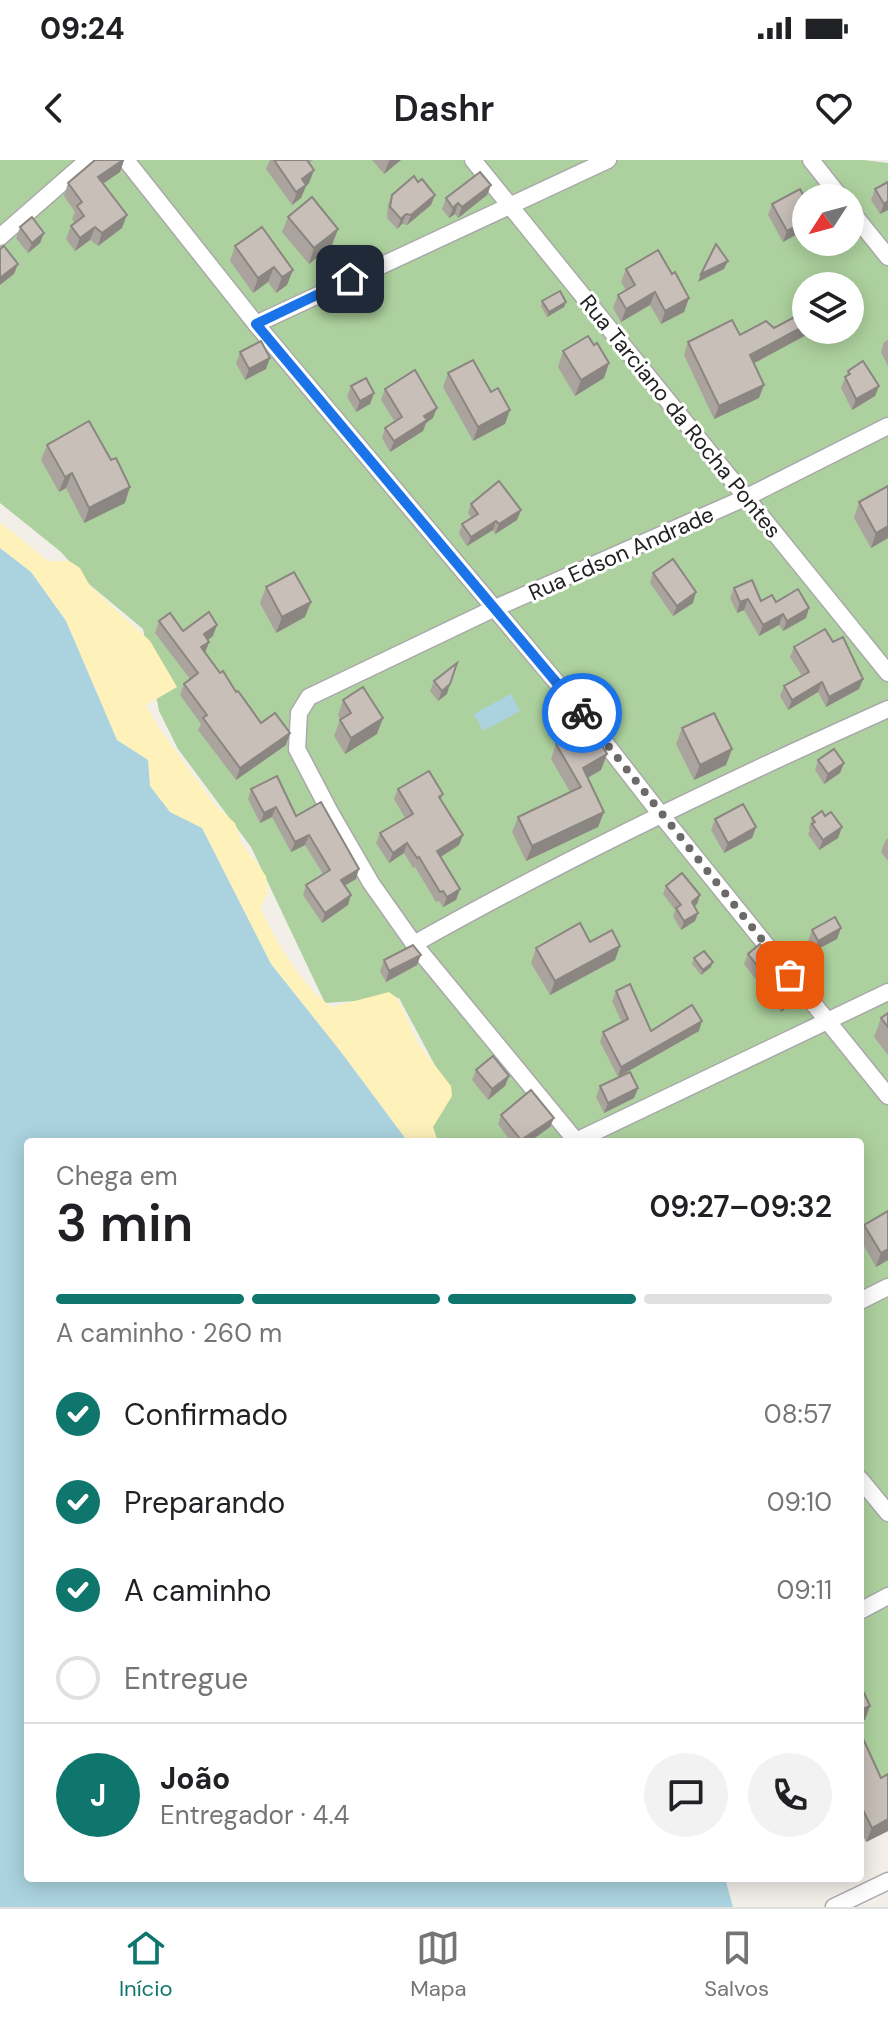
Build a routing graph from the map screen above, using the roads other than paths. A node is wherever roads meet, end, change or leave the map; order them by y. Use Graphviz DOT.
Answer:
graph roads {
  1 [pos="88,160"];
  2 [pos="126,160"];
  3 [pos="473,160"];
  4 [pos="608,160"];
  5 [pos="811,160"];
  6 [pos="830,184"];
  7 [pos="509,204"];
  8 [pos="864,227"];
  9 [pos="0,237"];
  10 [pos="888,257"];
  11 [pos="256,324"];
  12 [pos="888,426"];
  13 [pos="747,497"];
  14 [pos="493,609"];
  15 [pos="888,673"];
  16 [pos="888,709"];
  17 [pos="662,816"];
  18 [pos="414,944"];
  19 [pos="888,992"];
  20 [pos="827,1020"];
  21 [pos="888,1096"];
  22 [pos="574,1138"];
  23 [pos="585,1138"];
  24 [pos="888,1287"];
  25 [pos="864,1299"];
  26 [pos="864,1484"];
  27 [pos="888,1513"];
  28 [pos="888,1596"];
  29 [pos="864,1609"];
  30 [pos="888,1881"];
  31 [pos="834,1907"];
  1 -- 9 [label="street"];
  2 -- 11 [label="street"];
  3 -- 7 [label="street, Rua Tarciano da Rocha Pontes"];
  4 -- 7 [label="street"];
  5 -- 6 [label="street"];
  7 -- 11 [label="street"];
  7 -- 13 [label="street, Rua Tarciano da Rocha Pontes"];
  8 -- 10 [label="street"];
  11 -- 14 [label="street"];
  12 -- 13 [label="street, Rua Edson Andrade"];
  13 -- 14 [label="street, Rua Edson Andrade"];
  13 -- 15 [label="street, Rua Tarciano da Rocha Pontes"];
  14 -- 17 [label="street"];
  14 -- 18 [label="street, Rua Edson Andrade"];
  16 -- 17 [label="street"];
  17 -- 18 [label="street"];
  17 -- 20 [label="street"];
  18 -- 22 [label="street"];
  19 -- 20 [label="street"];
  20 -- 21 [label="street"];
  20 -- 23 [label="street"];
  24 -- 25 [label="street"];
  26 -- 27 [label="street"];
  28 -- 29 [label="street"];
  30 -- 31 [label="street"];
}
